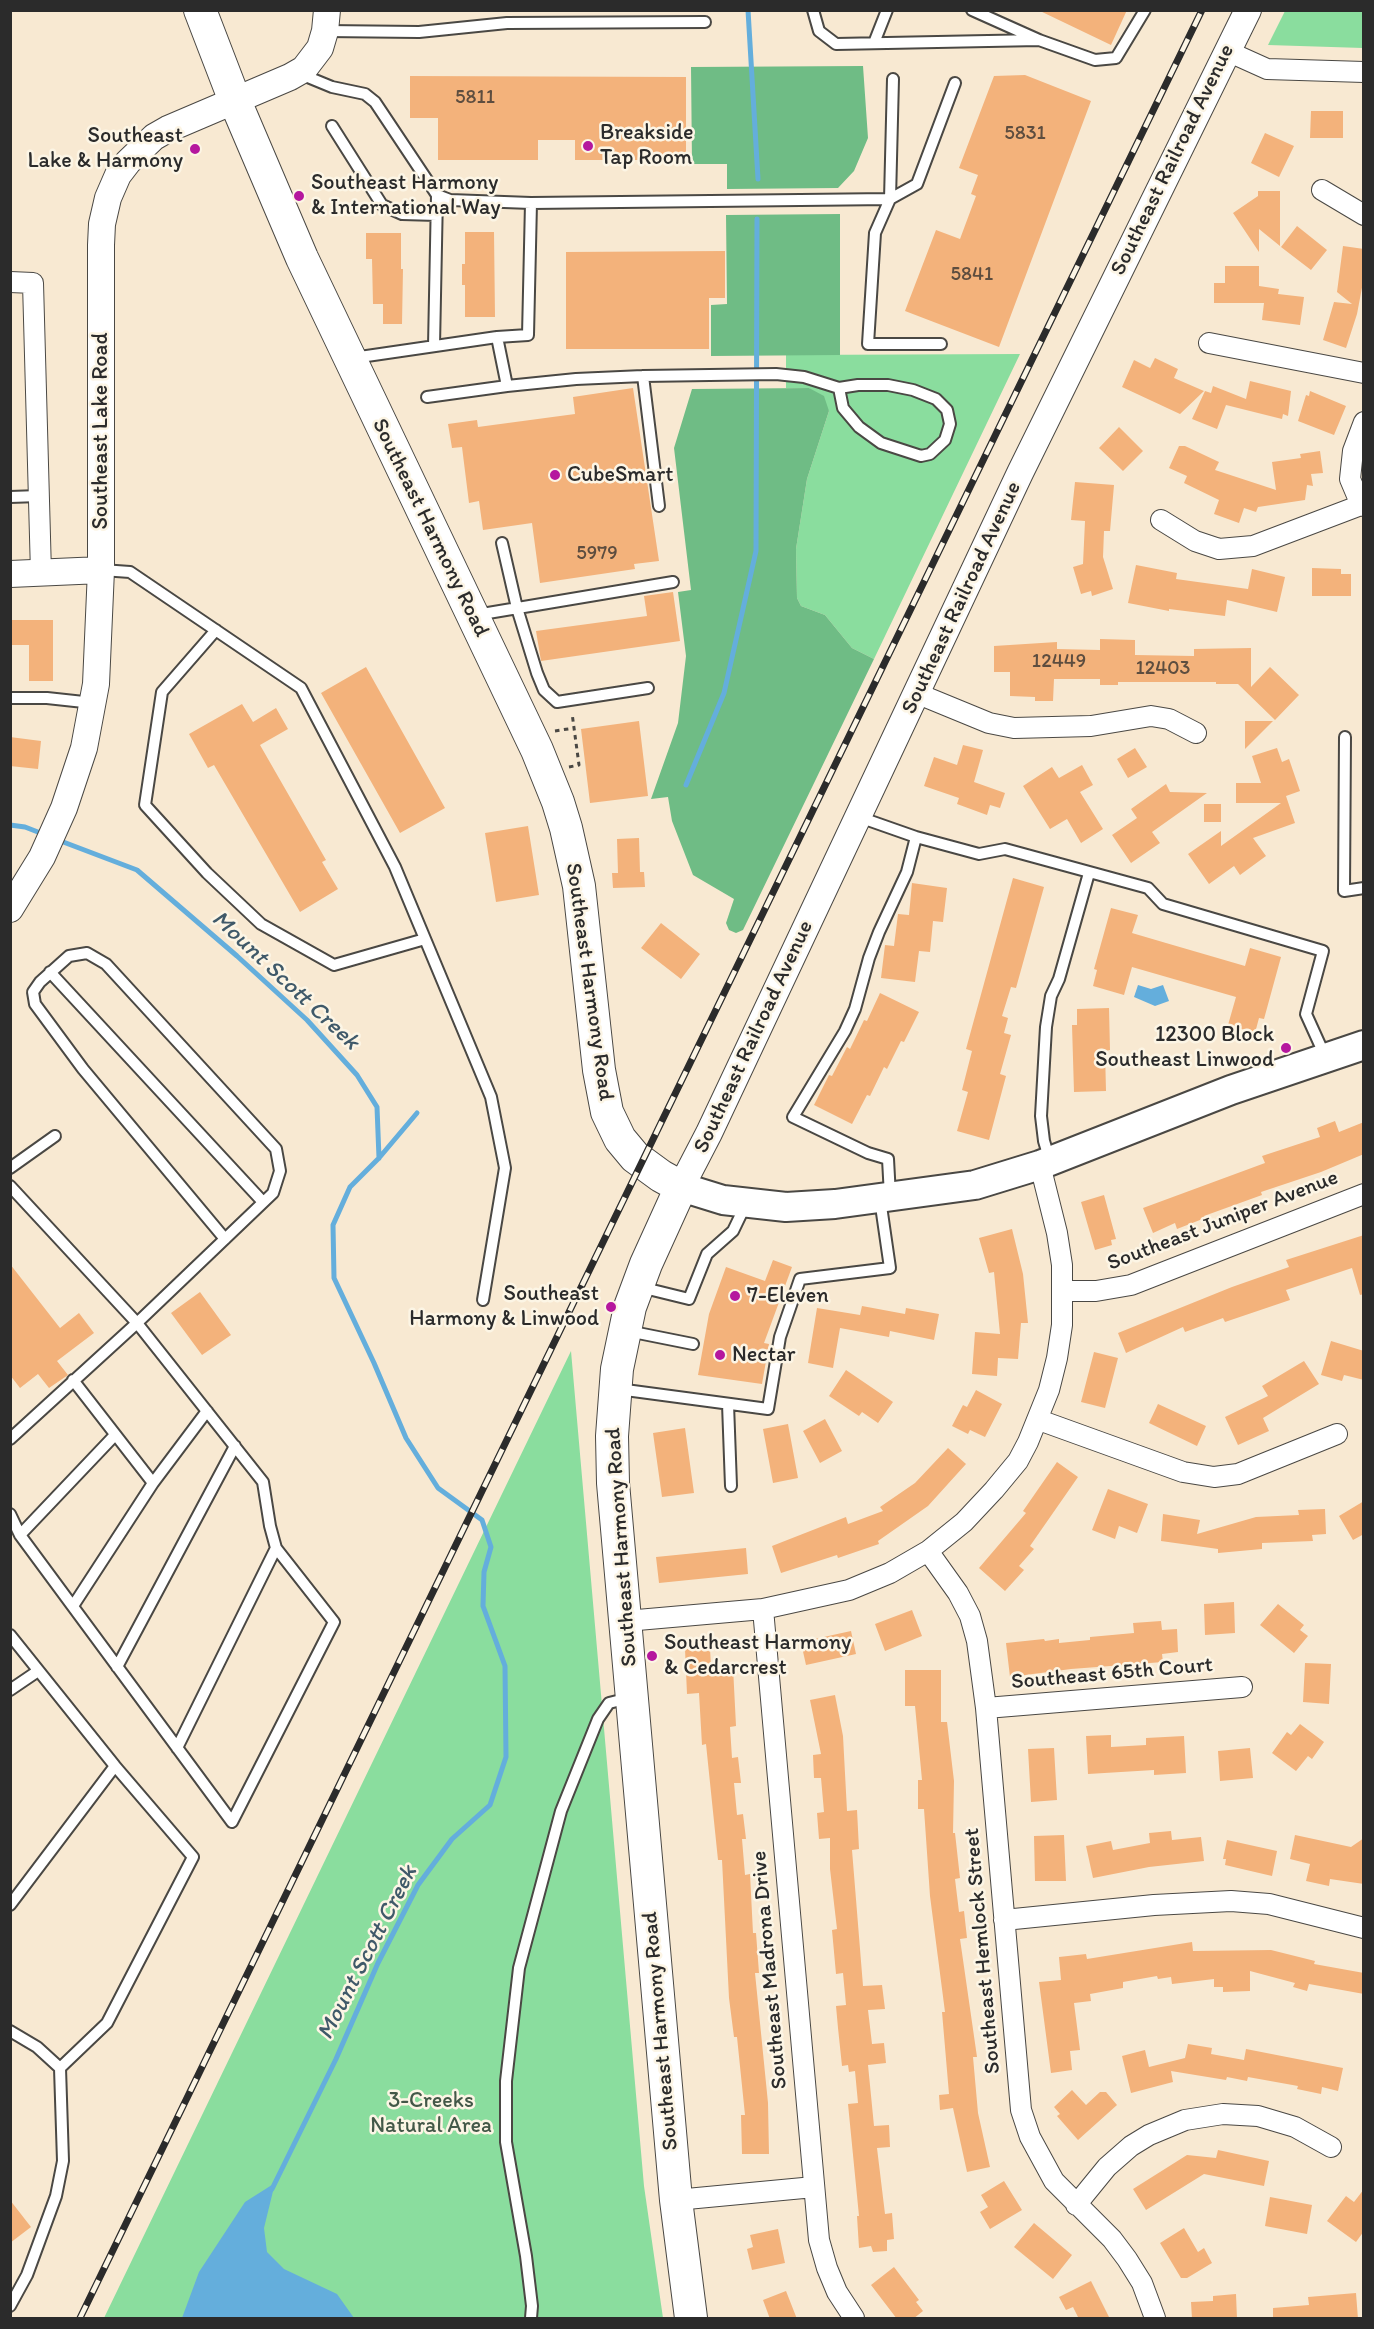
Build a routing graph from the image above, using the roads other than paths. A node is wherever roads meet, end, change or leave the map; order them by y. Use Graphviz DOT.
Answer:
graph roads {
  1 [pos="200,10"];
  2 [pos="886,10"];
  3 [pos="972,10"];
  4 [pos="1145,10"];
  5 [pos="1248,10"];
  6 [pos="813,11"];
  7 [pos="326,21"];
  8 [pos="705,22"];
  9 [pos="1039,40"];
  10 [pos="874,43"];
  11 [pos="1227,51"];
  12 [pos="1364,72"];
  13 [pos="298,73"];
  14 [pos="893,79"];
  15 [pos="956,83"];
  16 [pos="235,101"];
  17 [pos="332,126"];
  18 [pos="1322,190"];
  19 [pos="437,195"];
  20 [pos="890,199"];
  21 [pos="531,204"];
  22 [pos="437,215"];
  23 [pos="1364,215"];
  24 [pos="10,282"];
  25 [pos="497,337"];
  26 [pos="1209,343"];
  27 [pos="941,344"];
  28 [pos="434,346"];
  29 [pos="350,359"];
  30 [pos="1364,373"];
  31 [pos="643,376"];
  32 [pos="507,386"];
  33 [pos="839,388"];
  34 [pos="427,396"];
  35 [pos="1364,422"];
  36 [pos="39,496"];
  37 [pos="10,497"];
  38 [pos="1362,505"];
  39 [pos="660,506"];
  40 [pos="1161,520"];
  41 [pos="502,543"];
  42 [pos="101,570"];
  43 [pos="41,573"];
  44 [pos="10,574"];
  45 [pos="673,582"];
  46 [pos="517,608"];
  47 [pos="473,616"];
  48 [pos="216,630"];
  49 [pos="648,688"];
  50 [pos="916,693"];
  51 [pos="10,698"];
  52 [pos="93,703"];
  53 [pos="1196,733"];
  54 [pos="1345,737"];
  55 [pos="859,817"];
  56 [pos="916,837"];
  57 [pos="1089,873"];
  58 [pos="1364,888"];
  59 [pos="17,900"];
  60 [pos="425,939"];
  61 [pos="50,972"];
  62 [pos="1364,1045"];
  63 [pos="1325,1057"];
  64 [pos="55,1136"];
  65 [pos="1045,1163"];
  66 [pos="10,1168"];
  67 [pos="10,1186"];
  68 [pos="681,1187"];
  69 [pos="1364,1194"];
  70 [pos="885,1197"];
  71 [pos="263,1202"];
  72 [pos="746,1204"];
  73 [pos="225,1239"];
  74 [pos="638,1287"];
  75 [pos="1063,1291"];
  76 [pos="483,1300"];
  77 [pos="137,1323"];
  78 [pos="625,1330"];
  79 [pos="693,1344"];
  80 [pos="74,1380"];
  81 [pos="615,1389"];
  82 [pos="728,1404"];
  83 [pos="207,1411"];
  84 [pos="1039,1420"];
  85 [pos="1337,1434"];
  86 [pos="116,1435"];
  87 [pos="10,1438"];
  88 [pos="235,1446"];
  89 [pos="153,1484"];
  90 [pos="731,1486"];
  91 [pos="10,1514"];
  92 [pos="20,1535"];
  93 [pos="276,1548"];
  94 [pos="928,1551"];
  95 [pos="73,1606"];
  96 [pos="763,1609"];
  97 [pos="626,1621"];
  98 [pos="10,1635"];
  99 [pos="117,1666"];
  100 [pos="38,1671"];
  101 [pos="1242,1687"];
  102 [pos="10,1690"];
  103 [pos="633,1697"];
  104 [pos="986,1708"];
  105 [pos="177,1748"];
  106 [pos="115,1766"];
  107 [pos="10,1905"];
  108 [pos="1004,1920"];
  109 [pos="1364,1928"];
  110 [pos="10,2031"];
  111 [pos="60,2068"];
  112 [pos="1331,2147"];
  113 [pos="814,2187"];
  114 [pos="676,2200"];
  115 [pos="1076,2205"];
  116 [pos="10,2306"];
  117 [pos="531,2319"];
  118 [pos="692,2319"];
  119 [pos="854,2319"];
  120 [pos="1155,2319"];
  1 -- 16 [label="main road"];
  2 -- 10 [label="lane"];
  3 -- 9 [label="lane"];
  4 -- 9 [label="lane"];
  5 -- 11 [label="street, Southeast Railroad Avenue"];
  6 -- 10 [label="lane"];
  7 -- 8 [label="lane"];
  7 -- 13 [label="street"];
  9 -- 10 [label="lane"];
  11 -- 12 [label="street"];
  11 -- 50 [label="street, Southeast Railroad Avenue"];
  13 -- 16 [label="street, Southeast Lake Road"];
  13 -- 19 [label="lane"];
  14 -- 20 [label="lane"];
  15 -- 20 [label="lane"];
  16 -- 29 [label="main road, Southeast Harmony Road"];
  16 -- 42 [label="street, Southeast Lake Road"];
  17 -- 22 [label="lane"];
  18 -- 23 [label="street"];
  19 -- 21 [label="lane"];
  19 -- 22 [label="lane"];
  20 -- 21 [label="lane"];
  20 -- 27 [label="lane"];
  21 -- 25 [label="lane"];
  22 -- 28 [label="lane"];
  24 -- 36 [label="street"];
  25 -- 28 [label="lane"];
  25 -- 32 [label="lane"];
  26 -- 30 [label="street"];
  28 -- 29 [label="lane"];
  29 -- 47 [label="main road, Southeast Harmony Road"];
  31 -- 32 [label="lane"];
  31 -- 33 [label="lane"];
  31 -- 39 [label="lane"];
  32 -- 34 [label="lane"];
  33 -- 33 [label="lane"];
  35 -- 38 [label="street"];
  36 -- 37 [label="lane"];
  36 -- 43 [label="street"];
  38 -- 40 [label="street"];
  41 -- 46 [label="lane"];
  42 -- 43 [label="street"];
  42 -- 48 [label="lane"];
  42 -- 52 [label="street, Southeast Lake Road"];
  43 -- 44 [label="street"];
  45 -- 46 [label="lane"];
  46 -- 47 [label="lane"];
  46 -- 49 [label="lane"];
  47 -- 68 [label="main road, Southeast Harmony Road"];
  48 -- 60 [label="lane"];
  48 -- 60 [label="lane"];
  50 -- 53 [label="street"];
  50 -- 55 [label="street, Southeast Railroad Avenue"];
  51 -- 52 [label="lane"];
  52 -- 59 [label="street, Southeast Lake Road"];
  54 -- 58 [label="lane"];
  55 -- 56 [label="lane"];
  55 -- 68 [label="street, Southeast Railroad Avenue"];
  56 -- 57 [label="lane"];
  56 -- 70 [label="lane"];
  57 -- 63 [label="lane"];
  57 -- 65 [label="lane"];
  60 -- 76 [label="lane"];
  61 -- 71 [label="lane"];
  61 -- 71 [label="lane"];
  61 -- 73 [label="lane"];
  62 -- 63 [label="main road"];
  63 -- 65 [label="main road"];
  64 -- 66 [label="lane"];
  65 -- 70 [label="main road"];
  65 -- 75 [label="street"];
  67 -- 77 [label="lane"];
  68 -- 72 [label="main road"];
  68 -- 74 [label="main road, Southeast Harmony Road"];
  69 -- 75 [label="street, Southeast Juniper Avenue"];
  70 -- 72 [label="main road"];
  70 -- 82 [label="lane"];
  71 -- 73 [label="lane"];
  72 -- 74 [label="lane"];
  73 -- 77 [label="lane"];
  74 -- 78 [label="main road, Southeast Harmony Road"];
  75 -- 84 [label="street"];
  77 -- 80 [label="lane"];
  77 -- 83 [label="lane"];
  78 -- 79 [label="lane"];
  78 -- 81 [label="main road, Southeast Harmony Road"];
  80 -- 86 [label="lane"];
  80 -- 87 [label="lane"];
  81 -- 82 [label="lane"];
  81 -- 97 [label="main road, Southeast Harmony Road"];
  82 -- 90 [label="lane"];
  83 -- 88 [label="lane"];
  83 -- 89 [label="lane"];
  84 -- 85 [label="street"];
  84 -- 94 [label="street"];
  86 -- 89 [label="lane"];
  86 -- 92 [label="lane"];
  88 -- 93 [label="lane"];
  88 -- 99 [label="lane"];
  89 -- 95 [label="lane"];
  91 -- 92 [label="lane"];
  92 -- 95 [label="lane"];
  93 -- 105 [label="lane"];
  93 -- 105 [label="lane"];
  94 -- 96 [label="street"];
  94 -- 104 [label="street, Southeast Hemlock Street"];
  95 -- 99 [label="lane"];
  96 -- 97 [label="street"];
  96 -- 113 [label="street, Southeast Madrona Drive"];
  97 -- 103 [label="main road, Southeast Harmony Road"];
  98 -- 100 [label="lane"];
  99 -- 105 [label="lane"];
  100 -- 102 [label="lane"];
  100 -- 106 [label="lane"];
  101 -- 104 [label="street, Southeast 65th Court"];
  103 -- 114 [label="main road, Southeast Harmony Road"];
  103 -- 117 [label="lane"];
  104 -- 108 [label="street, Southeast Hemlock Street"];
  106 -- 107 [label="lane"];
  106 -- 111 [label="lane"];
  108 -- 109 [label="street"];
  108 -- 115 [label="street, Southeast Hemlock Street"];
  110 -- 111 [label="lane"];
  111 -- 116 [label="lane"];
  112 -- 115 [label="street"];
  113 -- 114 [label="street"];
  113 -- 119 [label="street, Southeast Madrona Drive"];
  114 -- 118 [label="main road, Southeast Harmony Road"];
  115 -- 120 [label="street, Southeast Hemlock Street"];
}
